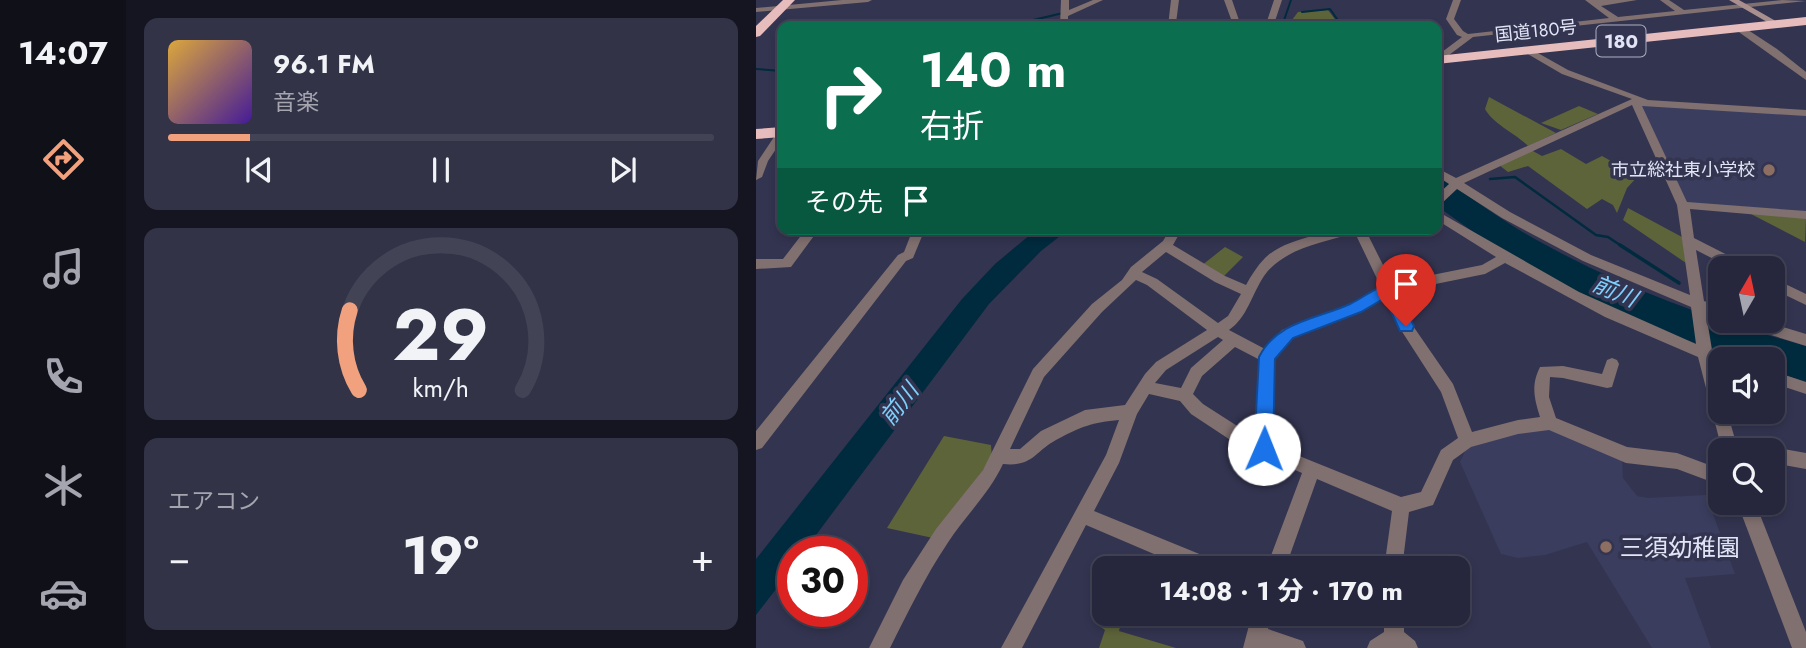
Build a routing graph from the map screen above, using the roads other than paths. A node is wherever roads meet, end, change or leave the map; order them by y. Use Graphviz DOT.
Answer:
graph roads {
  1 [pos="868,0"];
  2 [pos="1065,0"];
  3 [pos="1099,0"];
  4 [pos="1175,0"];
  5 [pos="1228,0"];
  6 [pos="1278,0"];
  7 [pos="1457,0"];
  8 [pos="1633,0"];
  9 [pos="1664,0"];
  10 [pos="1733,0"];
  11 [pos="1804,0"];
  12 [pos="1592,2"];
  13 [pos="781,4"];
  14 [pos="1746,6"];
  15 [pos="756,10"];
  16 [pos="1064,13"];
  17 [pos="1682,13"];
  18 [pos="1616,20"];
  19 [pos="1064,21"];
  20 [pos="1173,21"];
  21 [pos="1235,21"];
  22 [pos="1271,21"];
  23 [pos="1806,21"];
  24 [pos="756,24"];
  25 [pos="1777,24"];
  26 [pos="1739,28"];
  27 [pos="756,33"];
  28 [pos="1468,37"];
  29 [pos="1530,51"];
  30 [pos="1442,58"];
  31 [pos="1442,60"];
  32 [pos="1806,77"];
  33 [pos="1635,102"];
  34 [pos="1649,103"];
  35 [pos="1806,113"];
  36 [pos="777,133"];
  37 [pos="756,134"];
  38 [pos="777,140"];
  39 [pos="1442,174"];
  40 [pos="756,177"];
  41 [pos="1455,183"];
  42 [pos="1442,196"];
  43 [pos="1683,205"];
  44 [pos="1806,215"];
  45 [pos="1442,218"];
  46 [pos="808,235"];
  47 [pos="917,235"];
  48 [pos="1172,235"];
  49 [pos="1334,235"];
  50 [pos="1360,235"];
  51 [pos="1689,240"];
  52 [pos="1165,246"];
  53 [pos="1719,256"];
  54 [pos="1504,258"];
  55 [pos="756,264"];
  56 [pos="1133,274"];
  57 [pos="1388,289"];
  58 [pos="1785,289"];
  59 [pos="1248,292"];
  60 [pos="1806,300"];
  61 [pos="1698,307"];
  62 [pos="1708,310"];
  63 [pos="1219,331"];
  64 [pos="1783,333"];
  65 [pos="1234,339"];
  66 [pos="1806,340"];
  67 [pos="1709,347"];
  68 [pos="1708,353"];
  69 [pos="1267,357"];
  70 [pos="1612,364"];
  71 [pos="1785,381"];
  72 [pos="1145,387"];
  73 [pos="1806,388"];
  74 [pos="1185,395"];
  75 [pos="1130,412"];
  76 [pos="1550,423"];
  77 [pos="1467,441"];
  78 [pos="756,443"];
  79 [pos="1264,449"];
  80 [pos="999,456"];
  81 [pos="1785,457"];
  82 [pos="1806,461"];
  83 [pos="1312,469"];
  84 [pos="1708,473"];
  85 [pos="1401,506"];
  86 [pos="1083,515"];
  87 [pos="1751,515"];
  88 [pos="1181,556"];
  89 [pos="1280,556"];
  90 [pos="1395,556"];
  91 [pos="1394,626"];
  92 [pos="1255,642"];
  93 [pos="1393,644"];
  94 [pos="879,648"];
  95 [pos="1011,648"];
  96 [pos="1296,648"];
  97 [pos="1802,648"];
  1 -- 13 [label="street"];
  2 -- 16 [label="street"];
  3 -- 16 [label="street"];
  4 -- 20 [label="street"];
  5 -- 21 [label="street"];
  6 -- 22 [label="street"];
  7 -- 28 [label="street"];
  8 -- 12 [label="street"];
  9 -- 17 [label="street"];
  10 -- 14 [label="street"];
  11 -- 14 [label="street"];
  12 -- 18 [label="street"];
  13 -- 15 [label="street"];
  13 -- 24 [label="highway"];
  13 -- 27 [label="highway"];
  14 -- 17 [label="street"];
  14 -- 25 [label="street"];
  16 -- 19 [label="street"];
  17 -- 18 [label="street"];
  18 -- 28 [label="street"];
  23 -- 25 [label="highway, 国道180号 / 180"];
  25 -- 26 [label="highway, 国道180号 / 180"];
  26 -- 29 [label="highway, 国道180号 / 180"];
  26 -- 32 [label="street"];
  28 -- 30 [label="street"];
  29 -- 31 [label="highway, 国道180号 / 180"];
  29 -- 34 [label="street"];
  33 -- 34 [label="street"];
  33 -- 41 [label="street"];
  33 -- 43 [label="street"];
  34 -- 35 [label="street"];
  36 -- 37 [label="highway"];
  38 -- 40 [label="street"];
  39 -- 41 [label="street"];
  41 -- 42 [label="street"];
  41 -- 61 [label="street"];
  43 -- 44 [label="street"];
  43 -- 51 [label="street"];
  45 -- 54 [label="street"];
  46 -- 55 [label="street"];
  47 -- 78 [label="street"];
  48 -- 52 [label="street"];
  49 -- 59 [label="street"];
  50 -- 57 [label="street"];
  51 -- 53 [label="street"];
  51 -- 61 [label="street"];
  52 -- 56 [label="street"];
  52 -- 59 [label="street"];
  54 -- 57 [label="street"];
  54 -- 68 [label="street"];
  56 -- 63 [label="street"];
  56 -- 80 [label="street"];
  57 -- 69 [label="street"];
  57 -- 77 [label="street"];
  58 -- 60 [label="street"];
  59 -- 63 [label="street"];
  61 -- 62 [label="street"];
  61 -- 67 [label="street"];
  63 -- 65 [label="street"];
  63 -- 72 [label="street"];
  64 -- 66 [label="street"];
  65 -- 69 [label="street"];
  65 -- 74 [label="street"];
  69 -- 79 [label="street"];
  70 -- 76 [label="street"];
  71 -- 73 [label="street"];
  72 -- 74 [label="street"];
  72 -- 75 [label="street"];
  74 -- 79 [label="street"];
  75 -- 80 [label="street"];
  75 -- 86 [label="street"];
  76 -- 77 [label="street"];
  76 -- 84 [label="street"];
  77 -- 85 [label="street"];
  79 -- 83 [label="street"];
  80 -- 94 [label="street"];
  81 -- 82 [label="street"];
  83 -- 85 [label="street"];
  83 -- 89 [label="street"];
  85 -- 90 [label="street"];
  86 -- 88 [label="street"];
  86 -- 95 [label="street"];
  87 -- 97 [label="street"];
  91 -- 93 [label="street"];
  92 -- 96 [label="street"];
}
